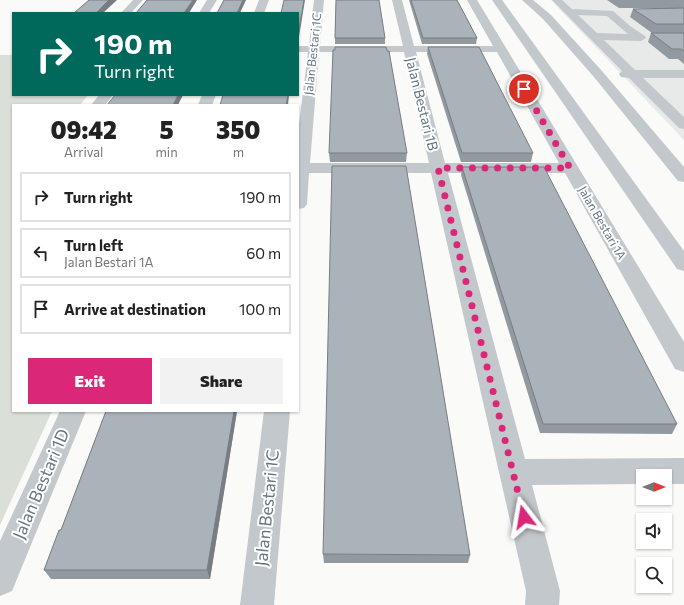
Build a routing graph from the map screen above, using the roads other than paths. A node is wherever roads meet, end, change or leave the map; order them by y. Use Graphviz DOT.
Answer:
graph roads {
  1 [pos="138,0"];
  2 [pos="212,0"];
  3 [pos="264,0"];
  4 [pos="319,0"];
  5 [pos="397,0"];
  6 [pos="472,0"];
  7 [pos="497,0"];
  8 [pos="527,0"];
  9 [pos="557,0"];
  10 [pos="594,1"];
  11 [pos="127,12"];
  12 [pos="205,12"];
  13 [pos="259,12"];
  14 [pos="569,12"];
  15 [pos="610,13"];
  16 [pos="625,13"];
  17 [pos="593,36"];
  18 [pos="641,38"];
  19 [pos="655,38"];
  20 [pos="605,47"];
  21 [pos="299,49"];
  22 [pos="314,49"];
  23 [pos="409,49"];
  24 [pos="500,49"];
  25 [pos="647,49"];
  26 [pos="598,74"];
  27 [pos="633,74"];
  28 [pos="684,74"];
  29 [pos="105,96"];
  30 [pos="99,104"];
  31 [pos="684,125"];
  32 [pos="301,150"];
  33 [pos="302,168"];
  34 [pos="438,168"];
  35 [pos="570,168"];
  36 [pos="684,177"];
  37 [pos="299,195"];
  38 [pos="684,264"];
  39 [pos="684,363"];
  40 [pos="73,412"];
  41 [pos="277,412"];
  42 [pos="684,471"];
  43 [pos="514,472"];
  44 [pos="0,579"];
  45 [pos="257,605"];
  46 [pos="542,605"];
  1 -- 11 [label="street"];
  2 -- 12 [label="street"];
  3 -- 13 [label="street"];
  4 -- 22 [label="street, Jalan Bestari 1C"];
  5 -- 23 [label="street, Jalan Bestari 1B"];
  6 -- 24 [label="street, Jalan Bestari 1A"];
  7 -- 38 [label="street"];
  8 -- 26 [label="street"];
  9 -- 14 [label="street"];
  10 -- 15 [label="street"];
  14 -- 15 [label="street"];
  14 -- 17 [label="street"];
  15 -- 16 [label="street"];
  15 -- 18 [label="street"];
  17 -- 18 [label="street"];
  17 -- 20 [label="street"];
  18 -- 19 [label="street"];
  20 -- 25 [label="street"];
  20 -- 27 [label="street"];
  21 -- 22 [label="street"];
  22 -- 23 [label="street"];
  22 -- 32 [label="street, Jalan Bestari 1C"];
  23 -- 24 [label="street"];
  23 -- 34 [label="street, Jalan Bestari 1B"];
  24 -- 35 [label="street, Jalan Bestari 1A"];
  26 -- 27 [label="street"];
  26 -- 36 [label="street"];
  27 -- 28 [label="street"];
  27 -- 31 [label="street"];
  29 -- 30 [label="street"];
  32 -- 33 [label="street, Jalan Bestari 1C"];
  33 -- 34 [label="street"];
  33 -- 37 [label="street, Jalan Bestari 1C"];
  34 -- 35 [label="street"];
  34 -- 43 [label="street, Jalan Bestari 1B"];
  35 -- 39 [label="street, Jalan Bestari 1A"];
  40 -- 44 [label="street, Jalan Bestari 1D"];
  41 -- 45 [label="street, Jalan Bestari 1C"];
  42 -- 43 [label="street"];
  43 -- 46 [label="street, Jalan Bestari 1B"];
}
